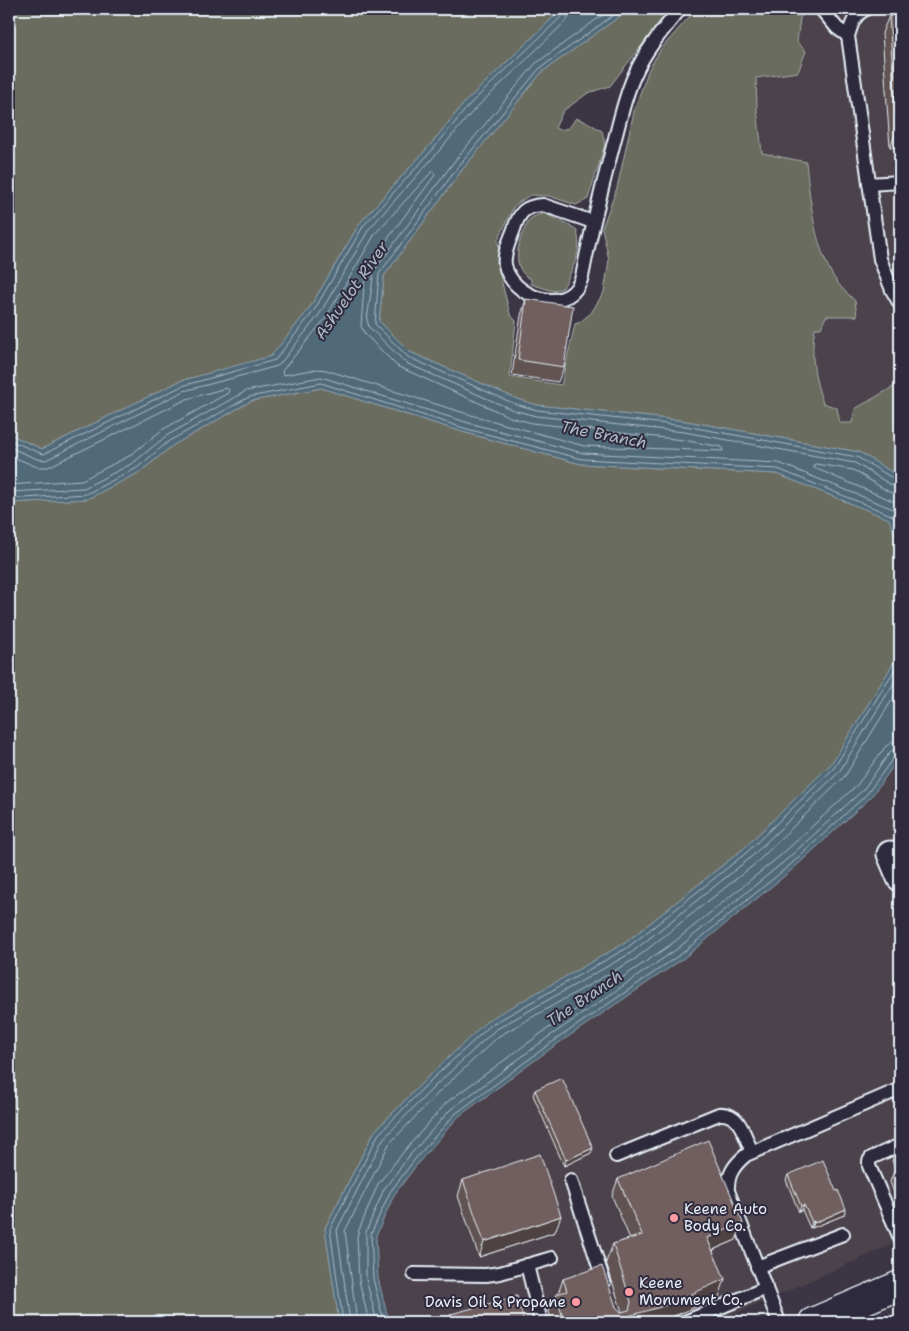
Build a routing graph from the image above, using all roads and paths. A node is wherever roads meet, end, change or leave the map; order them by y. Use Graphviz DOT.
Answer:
graph roads {
  1 [pos="680,9"];
  2 [pos="821,9"];
  3 [pos="866,9"];
  4 [pos="848,36"];
  5 [pos="900,182"];
  6 [pos="869,184"];
  7 [pos="593,222"];
  8 [pos="900,304"];
  9 [pos="890,854"];
  10 [pos="900,878"];
  11 [pos="900,1090"];
  12 [pos="900,1145"];
  13 [pos="752,1152"];
  14 [pos="616,1156"];
  15 [pos="571,1180"];
  16 [pos="843,1234"];
  17 [pos="900,1237"];
  18 [pos="552,1258"];
  19 [pos="527,1266"];
  20 [pos="757,1267"];
  21 [pos="414,1274"];
  22 [pos="900,1285"];
  23 [pos="766,1288"];
  24 [pos="608,1294"];
  25 [pos="541,1322"];
  26 [pos="685,1322"];
  27 [pos="779,1322"];
  28 [pos="814,1322"];
  1 -- 7 [label="lane"];
  2 -- 4 [label="lane"];
  3 -- 4 [label="lane"];
  4 -- 6 [label="lane"];
  5 -- 6 [label="lane"];
  6 -- 8 [label="lane"];
  7 -- 7 [label="lane"];
  9 -- 10 [label="street"];
  11 -- 13 [label="lane"];
  12 -- 17 [label="lane"];
  13 -- 14 [label="lane"];
  13 -- 20 [label="lane"];
  15 -- 24 [label="lane"];
  16 -- 20 [label="lane"];
  18 -- 19 [label="lane"];
  19 -- 21 [label="lane"];
  19 -- 25 [label="lane"];
  20 -- 23 [label="lane"];
  22 -- 28 [label="highway"];
  23 -- 26 [label="lane"];
  23 -- 27 [label="lane"];
}
